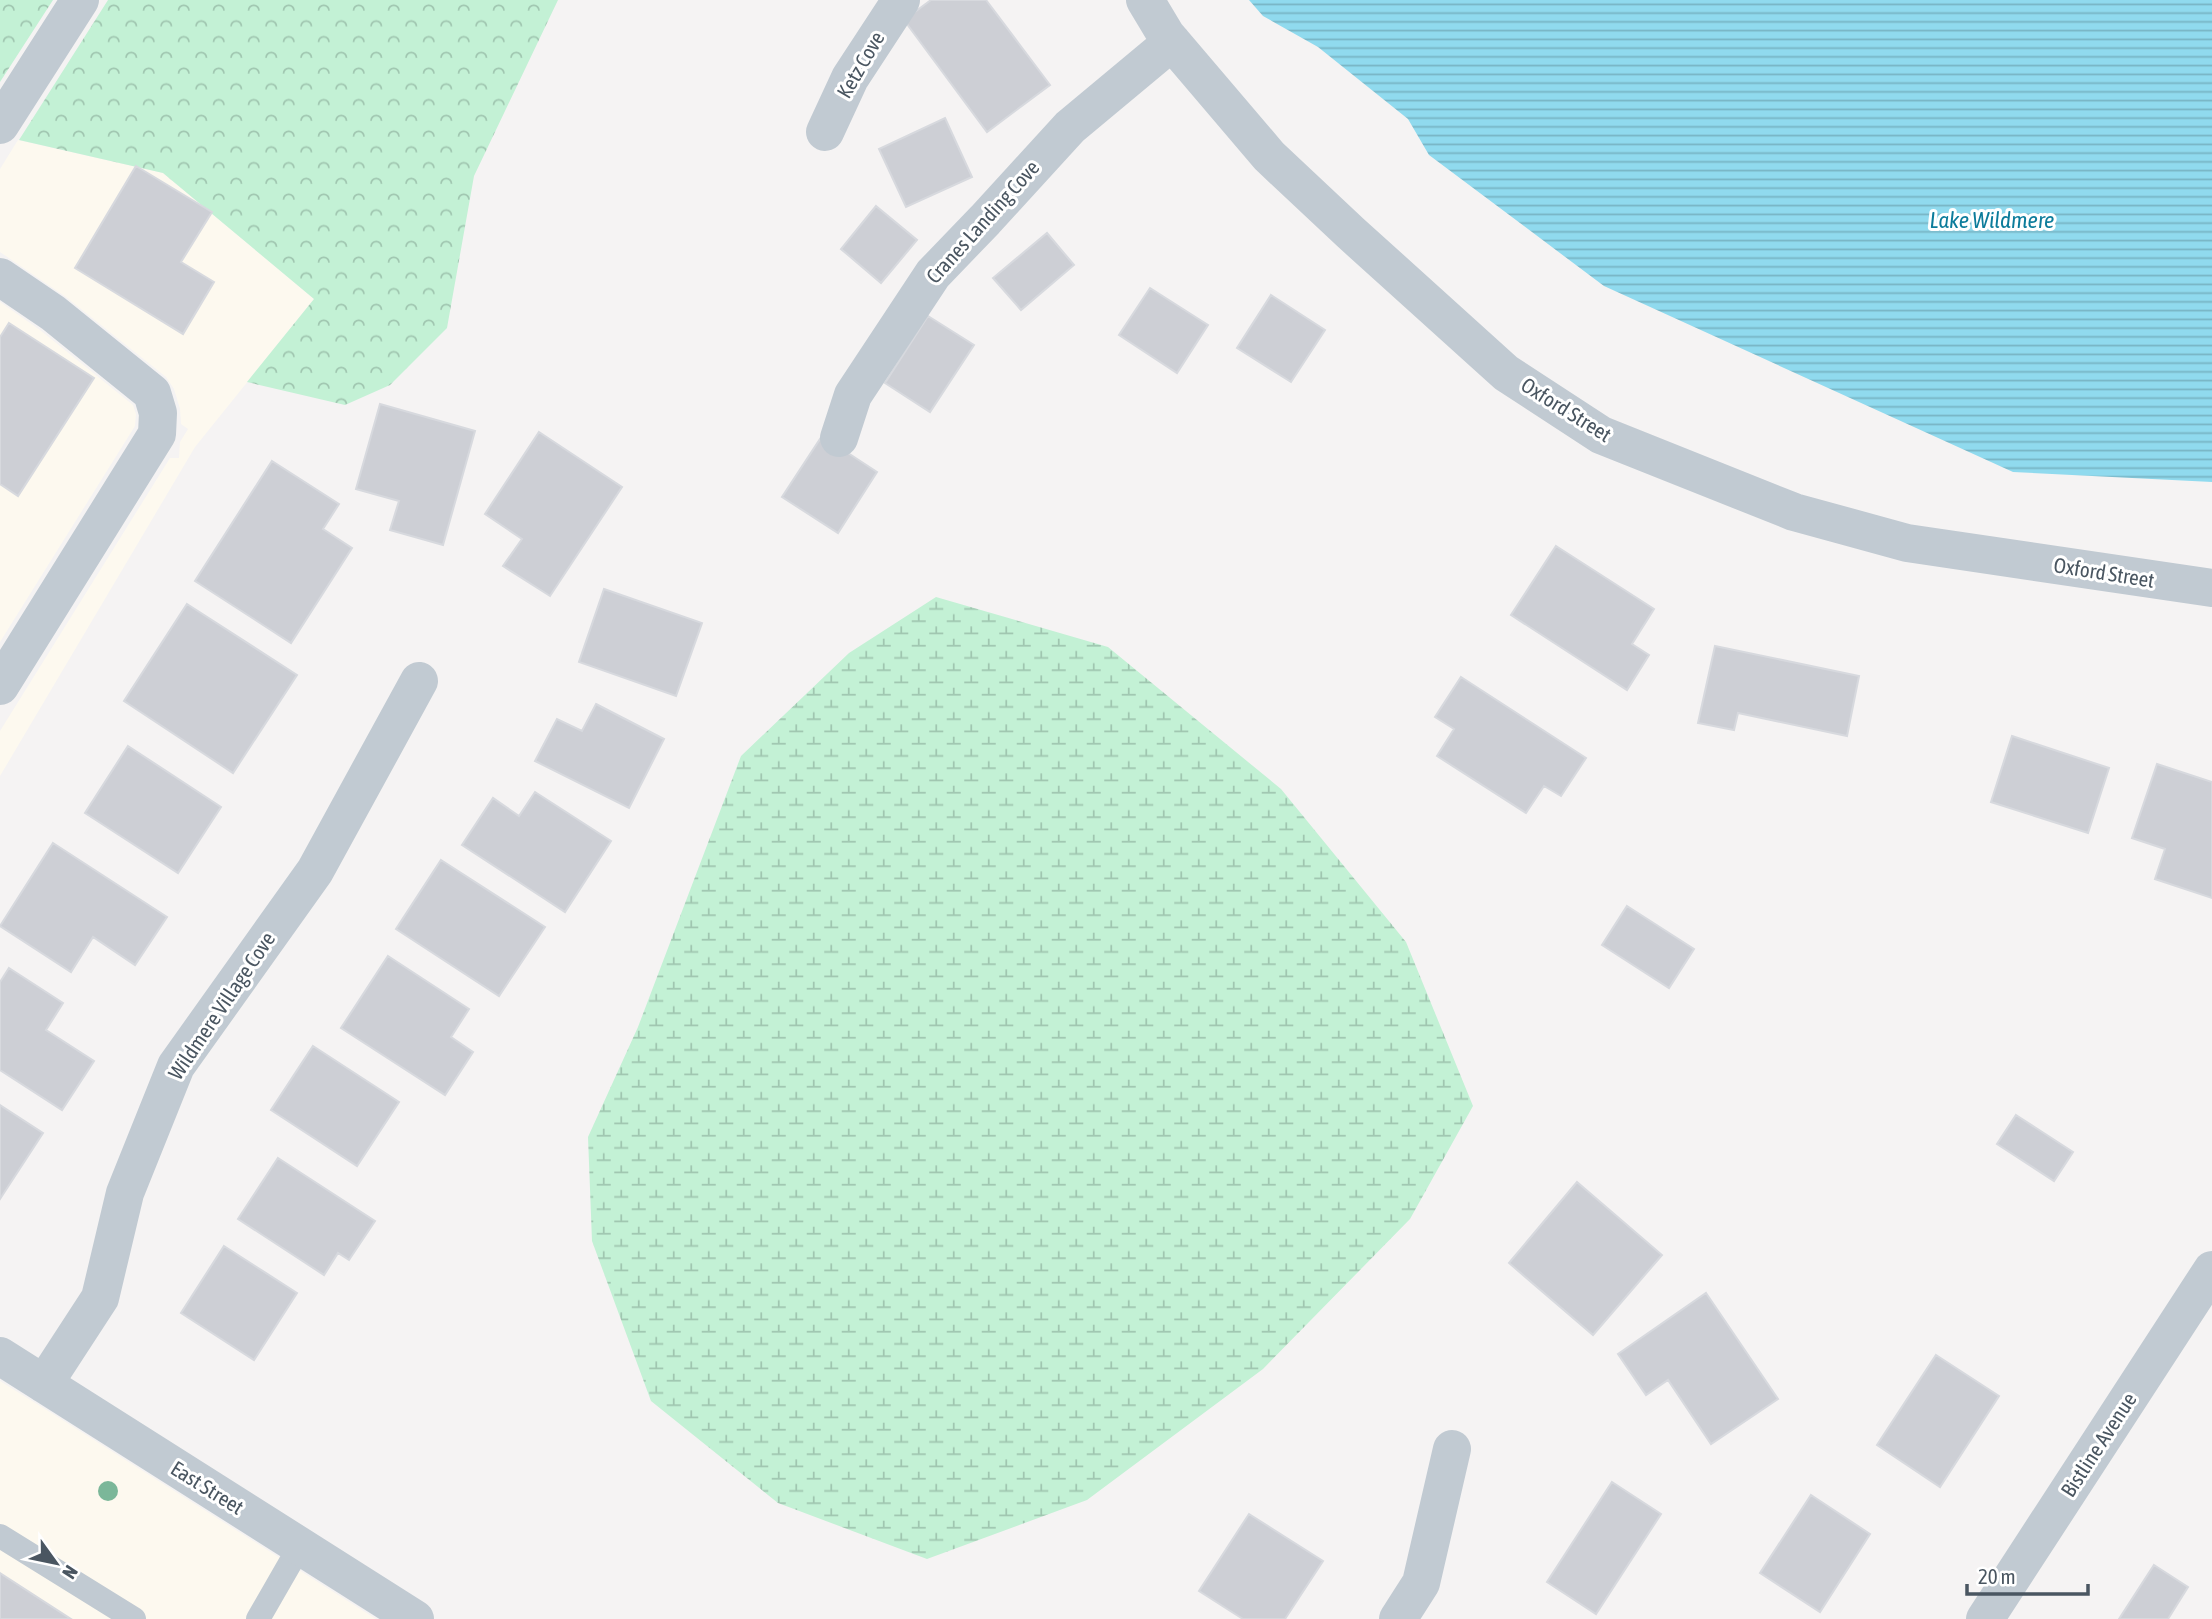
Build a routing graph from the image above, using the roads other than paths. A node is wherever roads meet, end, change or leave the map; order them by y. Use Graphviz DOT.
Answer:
graph roads {
  1 [pos="80,0"];
  2 [pos="901,0"];
  3 [pos="1145,0"];
  4 [pos="1172,42"];
  5 [pos="0,125"];
  6 [pos="825,132"];
  7 [pos="0,277"];
  8 [pos="839,438"];
  9 [pos="2212,588"];
  10 [pos="419,681"];
  11 [pos="0,686"];
  12 [pos="2212,1270"];
  13 [pos="0,1356"];
  14 [pos="44,1384"];
  15 [pos="1452,1449"];
  16 [pos="0,1536"];
  17 [pos="300,1546"];
  18 [pos="134,1619"];
  19 [pos="258,1619"];
  20 [pos="415,1619"];
  21 [pos="1398,1619"];
  22 [pos="1985,1619"];
  1 -- 5 [label="street"];
  2 -- 6 [label="street, Ketz Cove"];
  3 -- 4 [label="street, Oxford Street"];
  4 -- 8 [label="street, Cranes Landing Cove"];
  4 -- 9 [label="street, Oxford Street"];
  7 -- 11 [label="street"];
  10 -- 14 [label="street, Wildmere Village Cove"];
  12 -- 22 [label="street, Bistline Avenue"];
  13 -- 14 [label="street, East Street"];
  14 -- 17 [label="street, East Street"];
  15 -- 21 [label="street"];
  16 -- 18 [label="lane"];
  17 -- 19 [label="lane"];
  17 -- 20 [label="street, East Street"];
}
